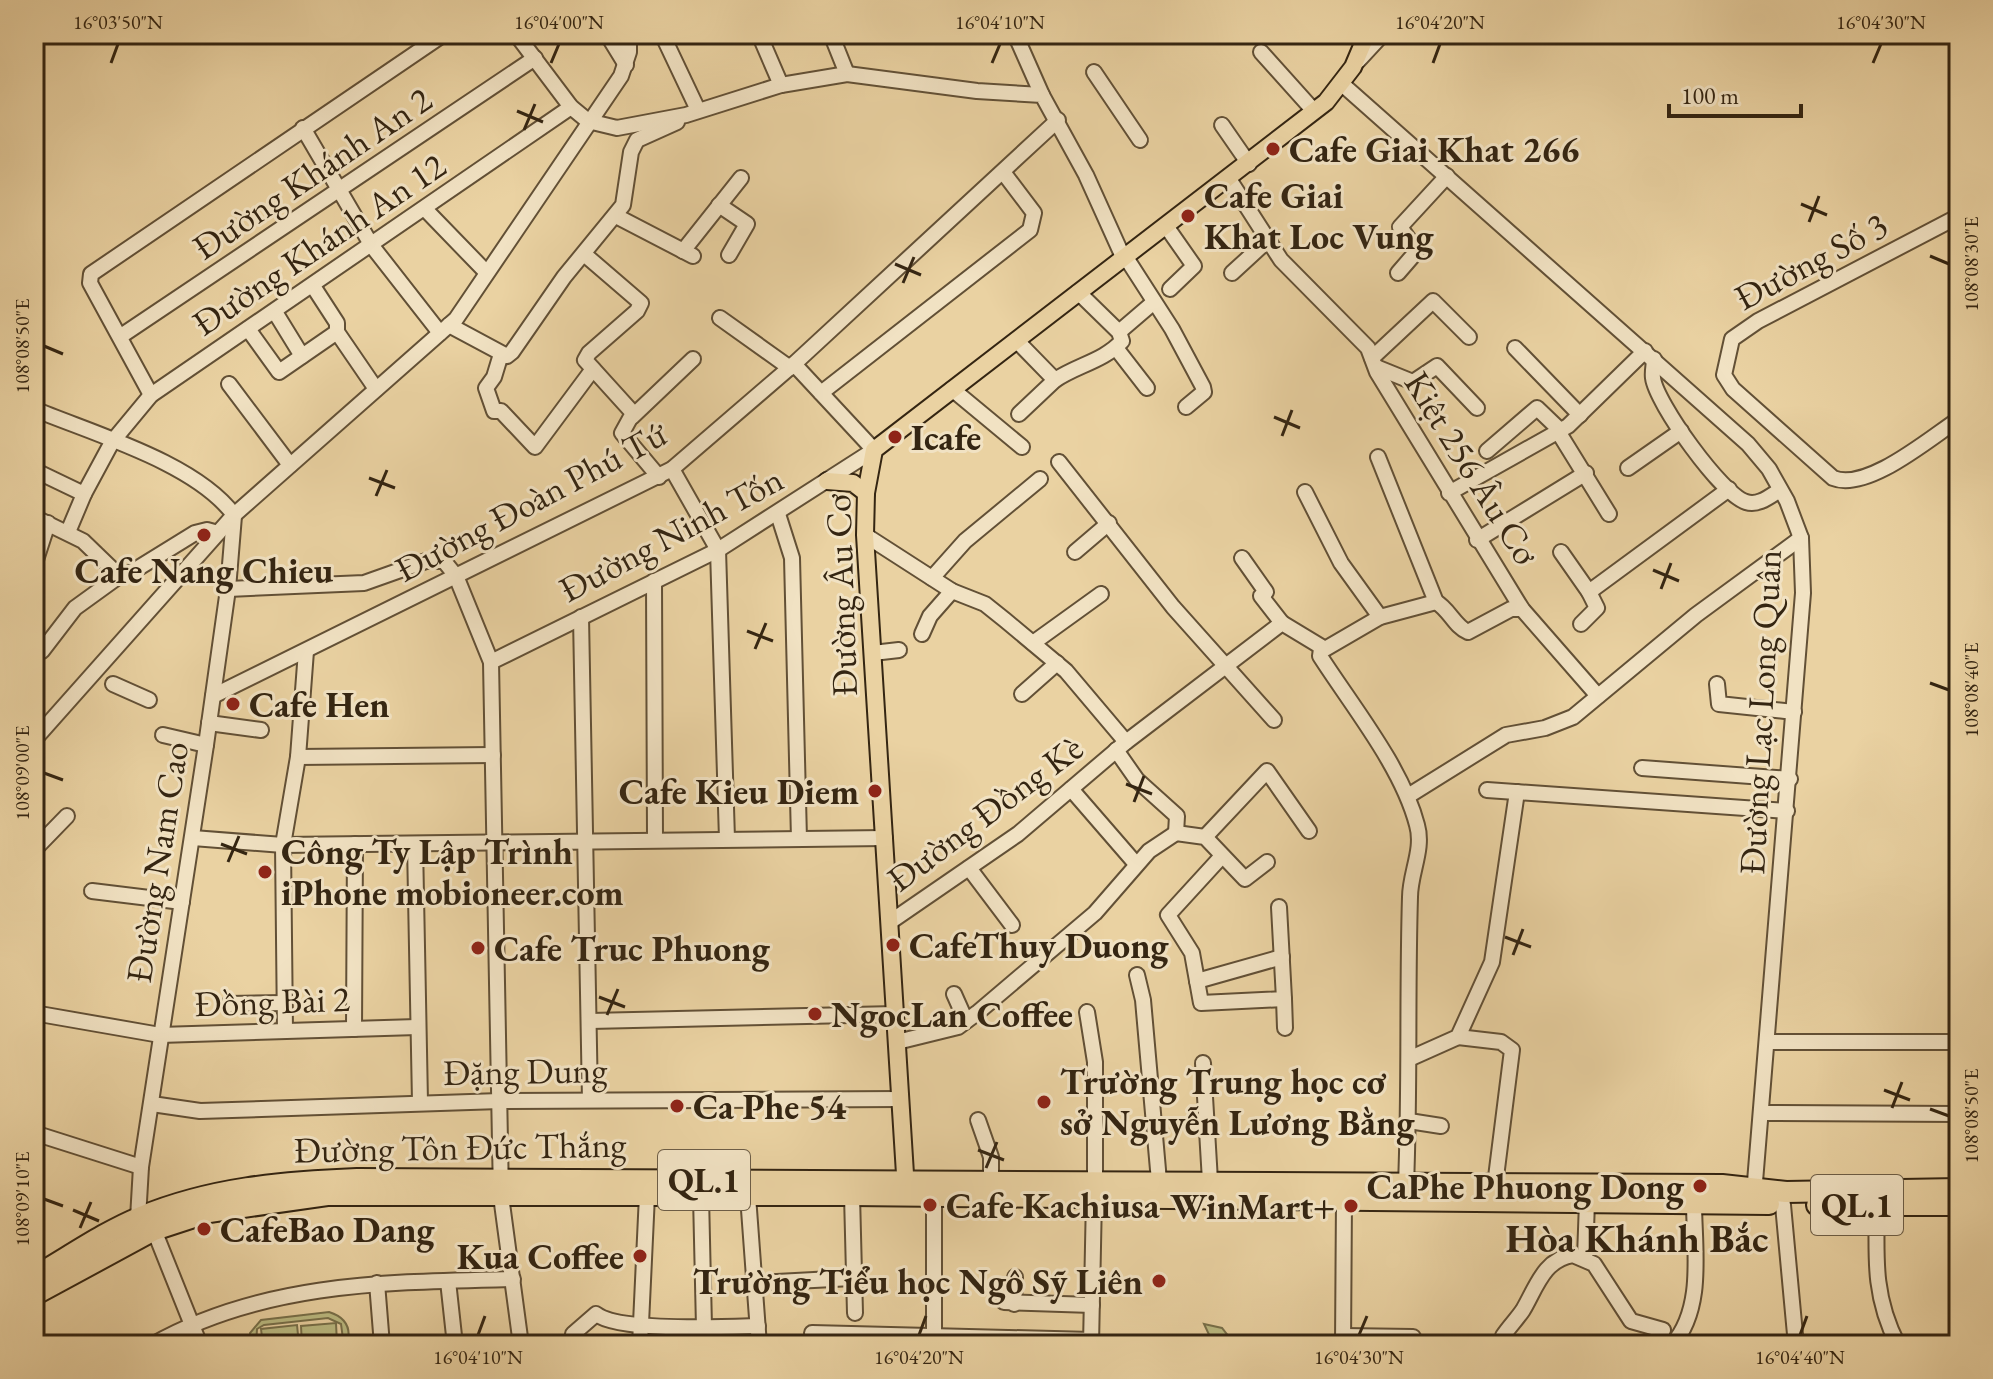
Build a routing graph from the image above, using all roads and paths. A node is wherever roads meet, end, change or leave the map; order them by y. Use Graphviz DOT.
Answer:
graph roads {
  1 [pos="444,34"];
  2 [pos="516,34"];
  3 [pos="607,34"];
  4 [pos="629,34"];
  5 [pos="662,34"];
  6 [pos="759,34"];
  7 [pos="831,34"];
  8 [pos="1015,34"];
  9 [pos="1367,34"];
  10 [pos="1383,34"];
  11 [pos="1261,52"];
  12 [pos="535,58"];
  13 [pos="626,65"];
  14 [pos="1353,67"];
  15 [pos="1094,72"];
  16 [pos="847,74"];
  17 [pos="1342,84"];
  18 [pos="781,85"];
  19 [pos="1042,95"];
  20 [pos="571,107"];
  21 [pos="1314,111"];
  22 [pos="692,112"];
  23 [pos="1058,120"];
  24 [pos="588,121"];
  25 [pos="1222,125"];
  26 [pos="303,128"];
  27 [pos="1140,140"];
  28 [pos="1249,164"];
  29 [pos="1003,172"];
  30 [pos="1447,176"];
  31 [pos="741,178"];
  32 [pos="1229,179"];
  33 [pos="338,192"];
  34 [pos="719,205"];
  35 [pos="425,209"];
  36 [pos="616,216"];
  37 [pos="1959,216"];
  38 [pos="1166,226"];
  39 [pos="1268,240"];
  40 [pos="372,246"];
  41 [pos="584,254"];
  42 [pos="729,255"];
  43 [pos="1124,256"];
  44 [pos="486,272"];
  45 [pos="1232,273"];
  46 [pos="1398,273"];
  47 [pos="313,286"];
  48 [pos="1170,289"];
  49 [pos="1078,292"];
  50 [pos="1154,302"];
  51 [pos="275,312"];
  52 [pos="720,318"];
  53 [pos="248,329"];
  54 [pos="445,329"];
  55 [pos="337,332"];
  56 [pos="1119,332"];
  57 [pos="121,336"];
  58 [pos="1469,337"];
  59 [pos="1016,340"];
  60 [pos="1116,348"];
  61 [pos="1515,348"];
  62 [pos="501,354"];
  63 [pos="1650,355"];
  64 [pos="302,356"];
  65 [pos="693,359"];
  66 [pos="1374,363"];
  67 [pos="792,366"];
  68 [pos="593,369"];
  69 [pos="1055,380"];
  70 [pos="229,384"];
  71 [pos="1147,388"];
  72 [pos="376,389"];
  73 [pos="952,389"];
  74 [pos="821,393"];
  75 [pos="151,395"];
  76 [pos="1186,407"];
  77 [pos="1477,408"];
  78 [pos="34,409"];
  79 [pos="1019,414"];
  80 [pos="1580,415"];
  81 [pos="632,417"];
  82 [pos="1959,419"];
  83 [pos="1681,431"];
  84 [pos="1560,432"];
  85 [pos="112,442"];
  86 [pos="1022,447"];
  87 [pos="874,450"];
  88 [pos="1487,451"];
  89 [pos="1378,457"];
  90 [pos="1059,462"];
  91 [pos="290,465"];
  92 [pos="1628,468"];
  93 [pos="34,470"];
  94 [pos="665,473"];
  95 [pos="1586,473"];
  96 [pos="1040,479"];
  97 [pos="827,481"];
  98 [pos="1729,489"];
  99 [pos="1780,490"];
  100 [pos="1305,492"];
  101 [pos="866,493"];
  102 [pos="1449,493"];
  103 [pos="84,494"];
  104 [pos="778,514"];
  105 [pos="1609,514"];
  106 [pos="234,515"];
  107 [pos="41,520"];
  108 [pos="1109,523"];
  109 [pos="68,532"];
  110 [pos="218,533"];
  111 [pos="865,535"];
  112 [pos="1801,538"];
  113 [pos="1477,540"];
  114 [pos="718,550"];
  115 [pos="1075,552"];
  116 [pos="1561,552"];
  117 [pos="1242,558"];
  118 [pos="34,566"];
  119 [pos="122,574"];
  120 [pos="456,576"];
  121 [pos="932,578"];
  122 [pos="654,581"];
  123 [pos="228,589"];
  124 [pos="1592,589"];
  125 [pos="952,591"];
  126 [pos="1101,594"];
  127 [pos="1436,602"];
  128 [pos="1522,609"];
  129 [pos="581,617"];
  130 [pos="1380,617"];
  131 [pos="1282,623"];
  132 [pos="1581,624"];
  133 [pos="922,634"];
  134 [pos="1033,643"];
  135 [pos="1321,649"];
  136 [pos="899,650"];
  137 [pos="42,651"];
  138 [pos="306,651"];
  139 [pos="873,653"];
  140 [pos="491,662"];
  141 [pos="1057,663"];
  142 [pos="1227,665"];
  143 [pos="113,684"];
  144 [pos="1717,684"];
  145 [pos="1022,694"];
  146 [pos="213,696"];
  147 [pos="1598,696"];
  148 [pos="149,700"];
  149 [pos="1794,712"];
  150 [pos="1274,720"];
  151 [pos="209,723"];
  152 [pos="261,730"];
  153 [pos="163,735"];
  154 [pos="34,740"];
  155 [pos="206,745"];
  156 [pos="1121,746"];
  157 [pos="493,755"];
  158 [pos="298,757"];
  159 [pos="1642,768"];
  160 [pos="1790,779"];
  161 [pos="1071,789"];
  162 [pos="1487,790"];
  163 [pos="1517,792"];
  164 [pos="1408,796"];
  165 [pos="1787,811"];
  166 [pos="67,816"];
  167 [pos="1309,831"];
  168 [pos="1176,833"];
  169 [pos="1205,837"];
  170 [pos="193,838"];
  171 [pos="655,838"];
  172 [pos="885,838"];
  173 [pos="727,839"];
  174 [pos="799,839"];
  175 [pos="586,840"];
  176 [pos="355,844"];
  177 [pos="415,844"];
  178 [pos="495,844"];
  179 [pos="283,845"];
  180 [pos="34,850"];
  181 [pos="1222,856"];
  182 [pos="1267,862"];
  183 [pos="1136,864"];
  184 [pos="969,868"];
  185 [pos="92,891"];
  186 [pos="182,902"];
  187 [pos="1279,907"];
  188 [pos="890,922"];
  189 [pos="1012,925"];
  190 [pos="1282,957"];
  191 [pos="1137,975"];
  192 [pos="1197,981"];
  193 [pos="954,994"];
  194 [pos="1284,999"];
  195 [pos="1959,1002"];
  196 [pos="284,1003"];
  197 [pos="229,1004"];
  198 [pos="1087,1012"];
  199 [pos="34,1013"];
  200 [pos="896,1014"];
  201 [pos="590,1021"];
  202 [pos="966,1021"];
  203 [pos="417,1027"];
  204 [pos="1285,1028"];
  205 [pos="354,1029"];
  206 [pos="285,1031"];
  207 [pos="160,1035"];
  208 [pos="1458,1037"];
  209 [pos="897,1042"];
  210 [pos="1767,1042"];
  211 [pos="1957,1042"];
  212 [pos="1411,1058"];
  213 [pos="1203,1063"];
  214 [pos="900,1099"];
  215 [pos="590,1100"];
  216 [pos="500,1101"];
  217 [pos="420,1102"];
  218 [pos="152,1104"];
  219 [pos="1761,1113"];
  220 [pos="1958,1114"];
  221 [pos="978,1120"];
  222 [pos="1409,1121"];
  223 [pos="1441,1126"];
  224 [pos="34,1133"];
  225 [pos="141,1167"];
  226 [pos="991,1180"];
  227 [pos="1159,1181"];
  228 [pos="1406,1184"];
  229 [pos="1495,1185"];
  230 [pos="501,1187"];
  231 [pos="1199,1187"];
  232 [pos="906,1188"];
  233 [pos="1095,1189"];
  234 [pos="647,1195"];
  235 [pos="852,1195"];
  236 [pos="1958,1195"];
  237 [pos="701,1196"];
  238 [pos="748,1196"];
  239 [pos="934,1196"];
  240 [pos="1754,1196"];
  241 [pos="1344,1199"];
  242 [pos="1587,1202"];
  243 [pos="1694,1202"];
  244 [pos="1877,1204"];
  245 [pos="1783,1205"];
  246 [pos="146,1224"];
  247 [pos="1585,1257"];
  248 [pos="34,1277"];
  249 [pos="1015,1277"];
  250 [pos="852,1278"];
  251 [pos="513,1279"];
  252 [pos="448,1281"];
  253 [pos="377,1283"];
  254 [pos="755,1283"];
  255 [pos="34,1295"];
  256 [pos="1092,1305"];
  257 [pos="855,1313"];
  258 [pos="191,1323"];
  259 [pos="642,1324"];
  260 [pos="758,1326"];
  261 [pos="704,1327"];
  262 [pos="1663,1330"];
  263 [pos="812,1333"];
  264 [pos="573,1334"];
  265 [pos="1414,1337"];
  266 [pos="857,1340"];
  267 [pos="1343,1340"];
  268 [pos="934,1341"];
  269 [pos="1092,1343"];
  270 [pos="1677,1343"];
  271 [pos="152,1345"];
  272 [pos="200,1345"];
  273 [pos="382,1345"];
  274 [pos="455,1345"];
  275 [pos="521,1345"];
  276 [pos="640,1345"];
  277 [pos="759,1345"];
  278 [pos="1512,1345"];
  279 [pos="1796,1345"];
  280 [pos="1898,1345"];
  1 -- 26 [label="street"];
  2 -- 12 [label="street"];
  3 -- 13 [label="street"];
  4 -- 13 [label="street"];
  5 -- 22 [label="street"];
  6 -- 18 [label="street"];
  7 -- 16 [label="street"];
  8 -- 19 [label="street"];
  9 -- 14 [label="main road, Đường Âu Cơ"];
  10 -- 14 [label="street"];
  11 -- 21 [label="street"];
  12 -- 20 [label="street"];
  12 -- 33 [label="street, Đường Khánh An 2"];
  13 -- 24 [label="street"];
  14 -- 17 [label="main road, Đường Âu Cơ"];
  15 -- 27 [label="street"];
  16 -- 18 [label="street"];
  16 -- 19 [label="street"];
  17 -- 21 [label="main road, Đường Âu Cơ"];
  17 -- 30 [label="street, Đường Lạc Long Quân"];
  18 -- 22 [label="street"];
  19 -- 23 [label="street"];
  20 -- 24 [label="street"];
  20 -- 35 [label="street, Đường Khánh An 12"];
  21 -- 28 [label="main road, Đường Âu Cơ"];
  22 -- 24 [label="street"];
  22 -- 36 [label="street"];
  23 -- 29 [label="street, Đường Đoàn Phú Tứ"];
  23 -- 43 [label="street"];
  24 -- 44 [label="street"];
  25 -- 28 [label="street"];
  26 -- 33 [label="street"];
  26 -- 57 [label="street"];
  28 -- 32 [label="main road, Đường Âu Cơ"];
  29 -- 67 [label="street, Đường Đoàn Phú Tứ"];
  29 -- 74 [label="street"];
  30 -- 46 [label="street"];
  30 -- 63 [label="street, Đường Lạc Long Quân"];
  31 -- 34 [label="street"];
  32 -- 38 [label="main road, Đường Âu Cơ"];
  32 -- 39 [label="street, Kiệt 256 Âu Cơ"];
  33 -- 40 [label="street"];
  33 -- 57 [label="street, Đường Khánh An 2"];
  34 -- 36 [label="street"];
  34 -- 42 [label="street"];
  35 -- 40 [label="street, Đường Khánh An 12"];
  35 -- 44 [label="street"];
  36 -- 41 [label="street"];
  37 -- 82 [label="street, Đường Số 3"];
  38 -- 43 [label="main road, Đường Âu Cơ"];
  38 -- 48 [label="street"];
  39 -- 45 [label="street"];
  39 -- 66 [label="street, Kiệt 256 Âu Cơ"];
  40 -- 47 [label="street, Đường Khánh An 12"];
  40 -- 54 [label="street"];
  41 -- 62 [label="street"];
  41 -- 68 [label="street, Đường Đoàn Phú Tứ"];
  43 -- 49 [label="main road, Đường Âu Cơ"];
  43 -- 50 [label="street"];
  44 -- 54 [label="street"];
  47 -- 51 [label="street, Đường Khánh An 12"];
  47 -- 55 [label="street"];
  49 -- 56 [label="street"];
  49 -- 59 [label="main road, Đường Âu Cơ"];
  50 -- 56 [label="street"];
  50 -- 76 [label="street"];
  51 -- 53 [label="street, Đường Khánh An 12"];
  51 -- 64 [label="street"];
  52 -- 67 [label="street"];
  53 -- 64 [label="street"];
  53 -- 75 [label="street, Đường Khánh An 12"];
  54 -- 62 [label="street"];
  54 -- 72 [label="street"];
  55 -- 64 [label="street"];
  55 -- 72 [label="street"];
  56 -- 60 [label="street"];
  57 -- 75 [label="street"];
  58 -- 66 [label="street, Kiệt 256 Âu Cơ"];
  59 -- 69 [label="street"];
  59 -- 73 [label="main road, Đường Âu Cơ"];
  60 -- 69 [label="street"];
  60 -- 71 [label="street"];
  61 -- 80 [label="street"];
  62 -- 68 [label="street, Đường Đoàn Phú Tứ"];
  63 -- 80 [label="street"];
  63 -- 83 [label="street"];
  63 -- 99 [label="street, Đường Lạc Long Quân"];
  65 -- 81 [label="street, Đường Đoàn Phú Tứ"];
  66 -- 77 [label="street"];
  66 -- 102 [label="street, Kiệt 256 Âu Cơ"];
  67 -- 74 [label="street"];
  67 -- 94 [label="street, Đường Đoàn Phú Tứ"];
  68 -- 81 [label="street"];
  69 -- 79 [label="street"];
  70 -- 91 [label="street"];
  72 -- 91 [label="street"];
  73 -- 86 [label="street"];
  73 -- 87 [label="main road, Đường Âu Cơ"];
  74 -- 87 [label="street"];
  75 -- 85 [label="street, Đường Khánh An 12"];
  78 -- 85 [label="street"];
  80 -- 84 [label="street"];
  81 -- 94 [label="street"];
  83 -- 92 [label="street"];
  83 -- 98 [label="street"];
  84 -- 88 [label="street"];
  84 -- 95 [label="street"];
  84 -- 102 [label="street"];
  85 -- 103 [label="street, Đường Khánh An 12"];
  85 -- 106 [label="street"];
  87 -- 97 [label="street, Đường Ninh Tốn"];
  87 -- 101 [label="main road, Đường Âu Cơ"];
  89 -- 127 [label="street"];
  90 -- 108 [label="street"];
  91 -- 106 [label="street"];
  93 -- 103 [label="street"];
  94 -- 114 [label="street"];
  94 -- 120 [label="street, Đường Đoàn Phú Tứ"];
  95 -- 105 [label="street"];
  95 -- 113 [label="street"];
  96 -- 121 [label="street"];
  97 -- 101 [label="main road"];
  97 -- 104 [label="street, Đường Ninh Tốn"];
  98 -- 99 [label="street"];
  98 -- 124 [label="street"];
  99 -- 112 [label="street, Đường Lạc Long Quân"];
  100 -- 130 [label="street"];
  101 -- 111 [label="main road, Đường Âu Cơ"];
  102 -- 113 [label="street, Kiệt 256 Âu Cơ"];
  103 -- 109 [label="street"];
  104 -- 114 [label="street, Đường Ninh Tốn"];
  104 -- 174 [label="street"];
  106 -- 110 [label="street"];
  106 -- 123 [label="street, Đường Nam Cao"];
  107 -- 109 [label="street"];
  107 -- 118 [label="street"];
  108 -- 115 [label="street"];
  108 -- 142 [label="street"];
  109 -- 119 [label="street"];
  110 -- 119 [label="street"];
  110 -- 154 [label="street"];
  111 -- 121 [label="street"];
  111 -- 139 [label="main road, Đường Âu Cơ"];
  112 -- 147 [label="street"];
  112 -- 149 [label="street, Đường Lạc Long Quân"];
  113 -- 128 [label="street, Kiệt 256 Âu Cơ"];
  114 -- 122 [label="street, Đường Ninh Tốn"];
  114 -- 173 [label="street"];
  116 -- 124 [label="street"];
  117 -- 131 [label="street"];
  119 -- 137 [label="street"];
  120 -- 123 [label="street"];
  120 -- 138 [label="street, Đường Đoàn Phú Tứ"];
  120 -- 140 [label="street"];
  121 -- 125 [label="street"];
  122 -- 129 [label="street, Đường Ninh Tốn"];
  122 -- 171 [label="street"];
  123 -- 146 [label="street, Đường Nam Cao"];
  124 -- 132 [label="street"];
  125 -- 133 [label="street"];
  125 -- 134 [label="street"];
  126 -- 134 [label="street"];
  127 -- 128 [label="street"];
  127 -- 130 [label="street"];
  128 -- 147 [label="street"];
  129 -- 140 [label="street, Đường Ninh Tốn"];
  129 -- 175 [label="street"];
  130 -- 135 [label="street"];
  131 -- 135 [label="street"];
  131 -- 142 [label="street, Đường Đồng Kè"];
  134 -- 141 [label="street"];
  135 -- 164 [label="street"];
  136 -- 139 [label="street"];
  138 -- 146 [label="street, Đường Đoàn Phú Tứ"];
  138 -- 158 [label="street"];
  139 -- 172 [label="main road, Đường Âu Cơ"];
  140 -- 157 [label="street"];
  141 -- 145 [label="street"];
  141 -- 156 [label="street"];
  142 -- 150 [label="street"];
  142 -- 156 [label="street, Đường Đồng Kè"];
  143 -- 148 [label="street"];
  144 -- 149 [label="street"];
  146 -- 151 [label="street, Đường Nam Cao"];
  147 -- 164 [label="street"];
  149 -- 160 [label="street, Đường Lạc Long Quân"];
  151 -- 152 [label="street"];
  151 -- 155 [label="street, Đường Nam Cao"];
  153 -- 155 [label="street"];
  155 -- 170 [label="street, Đường Nam Cao"];
  156 -- 161 [label="street, Đường Đồng Kè"];
  156 -- 168 [label="street, Đường Đồng Kè"];
  157 -- 158 [label="street"];
  157 -- 178 [label="street"];
  158 -- 179 [label="street"];
  159 -- 160 [label="street"];
  160 -- 165 [label="street, Đường Lạc Long Quân"];
  161 -- 183 [label="street"];
  161 -- 184 [label="street, Đường Đồng Kè"];
  162 -- 163 [label="street"];
  163 -- 165 [label="street"];
  163 -- 208 [label="street"];
  164 -- 212 [label="street"];
  165 -- 210 [label="street, Đường Lạc Long Quân"];
  166 -- 180 [label="street"];
  167 -- 169 [label="street"];
  168 -- 169 [label="street"];
  168 -- 183 [label="street"];
  169 -- 181 [label="street"];
  170 -- 179 [label="street"];
  170 -- 186 [label="street, Đường Nam Cao"];
  171 -- 173 [label="street"];
  171 -- 175 [label="street"];
  172 -- 174 [label="street"];
  172 -- 188 [label="main road, Đường Âu Cơ"];
  173 -- 174 [label="street"];
  175 -- 178 [label="street"];
  175 -- 201 [label="street"];
  176 -- 177 [label="street"];
  176 -- 179 [label="street"];
  176 -- 205 [label="street"];
  177 -- 178 [label="street"];
  177 -- 203 [label="street"];
  178 -- 216 [label="street"];
  179 -- 196 [label="street"];
  181 -- 182 [label="street"];
  181 -- 192 [label="street"];
  183 -- 202 [label="street"];
  184 -- 188 [label="street, Đường Đồng Kè"];
  184 -- 189 [label="street"];
  185 -- 186 [label="street"];
  186 -- 207 [label="street, Đường Nam Cao"];
  187 -- 190 [label="street"];
  188 -- 200 [label="main road, Đường Âu Cơ"];
  190 -- 192 [label="street"];
  190 -- 194 [label="street"];
  191 -- 227 [label="street"];
  192 -- 194 [label="street"];
  193 -- 202 [label="street"];
  194 -- 204 [label="street"];
  195 -- 211 [label="street"];
  196 -- 197 [label="street"];
  196 -- 206 [label="street"];
  198 -- 233 [label="street"];
  199 -- 207 [label="street, Đồng Bài 2"];
  200 -- 201 [label="street"];
  200 -- 209 [label="main road, Đường Âu Cơ"];
  201 -- 215 [label="street"];
  202 -- 209 [label="street"];
  203 -- 205 [label="street, Đồng Bài 2"];
  203 -- 217 [label="street"];
  205 -- 206 [label="street, Đồng Bài 2"];
  206 -- 207 [label="street, Đồng Bài 2"];
  207 -- 218 [label="street, Đường Nam Cao"];
  208 -- 212 [label="street"];
  208 -- 229 [label="street"];
  209 -- 214 [label="main road, Đường Âu Cơ"];
  210 -- 211 [label="street"];
  210 -- 219 [label="street, Đường Lạc Long Quân"];
  211 -- 220 [label="street"];
  212 -- 222 [label="street"];
  213 -- 231 [label="street"];
  214 -- 215 [label="street, Đặng Dung"];
  214 -- 232 [label="main road, Đường Âu Cơ"];
  215 -- 216 [label="street, Đặng Dung"];
  216 -- 217 [label="street, Đặng Dung"];
  216 -- 230 [label="street"];
  217 -- 218 [label="street, Đặng Dung"];
  218 -- 225 [label="street, Đường Nam Cao"];
  219 -- 220 [label="street"];
  219 -- 240 [label="street, Đường Lạc Long Quân"];
  220 -- 236 [label="street"];
  221 -- 226 [label="street"];
  222 -- 223 [label="street"];
  222 -- 228 [label="street"];
  224 -- 225 [label="street"];
  225 -- 246 [label="street, Đường Nam Cao"];
  226 -- 232 [label="highway, QL.1"];
  226 -- 233 [label="highway, QL.1"];
  227 -- 231 [label="highway, QL.1"];
  227 -- 233 [label="highway, QL.1"];
  228 -- 229 [label="highway, QL.1"];
  228 -- 231 [label="highway, QL.1"];
  229 -- 240 [label="highway, QL.1"];
  230 -- 232 [label="highway, Đường Tôn Đức Thắng / QL.1"];
  230 -- 234 [label="highway, Đường Tôn Đức Thắng / QL.1"];
  230 -- 246 [label="highway, Đường Tôn Đức Thắng / QL.1"];
  230 -- 251 [label="street"];
  231 -- 233 [label="highway, QL.1"];
  231 -- 241 [label="highway, QL.1"];
  232 -- 235 [label="highway, Đường Tôn Đức Thắng / QL.1"];
  232 -- 239 [label="highway, QL.1"];
  233 -- 239 [label="highway, QL.1"];
  233 -- 256 [label="street"];
  234 -- 237 [label="highway, Đường Tôn Đức Thắng / QL.1"];
  234 -- 259 [label="street"];
  235 -- 238 [label="highway, Đường Tôn Đức Thắng / QL.1"];
  235 -- 250 [label="street"];
  236 -- 240 [label="highway, QL.1"];
  236 -- 244 [label="highway, QL.1"];
  237 -- 238 [label="highway, Đường Tôn Đức Thắng / QL.1"];
  237 -- 261 [label="street"];
  238 -- 254 [label="street"];
  239 -- 268 [label="street"];
  240 -- 243 [label="highway, QL.1"];
  240 -- 245 [label="highway, QL.1"];
  241 -- 242 [label="highway, QL.1"];
  241 -- 267 [label="street"];
  242 -- 243 [label="highway, QL.1"];
  242 -- 247 [label="street"];
  243 -- 270 [label="street"];
  244 -- 245 [label="highway, QL.1"];
  244 -- 280 [label="street"];
  245 -- 279 [label="street"];
  246 -- 248 [label="highway, Đường Tôn Đức Thắng / QL.1"];
  246 -- 255 [label="highway, Đường Tôn Đức Thắng / QL.1"];
  246 -- 258 [label="street"];
  247 -- 262 [label="street"];
  247 -- 278 [label="street"];
  249 -- 256 [label="street"];
  250 -- 254 [label="street"];
  250 -- 257 [label="street"];
  251 -- 252 [label="street"];
  251 -- 275 [label="street"];
  252 -- 253 [label="street"];
  252 -- 274 [label="street"];
  253 -- 258 [label="street"];
  253 -- 273 [label="street"];
  254 -- 260 [label="street"];
  256 -- 269 [label="street"];
  258 -- 271 [label="street"];
  258 -- 272 [label="street"];
  259 -- 261 [label="street"];
  259 -- 264 [label="street"];
  259 -- 276 [label="street"];
  260 -- 261 [label="street"];
  260 -- 277 [label="street"];
  263 -- 266 [label="street"];
  265 -- 267 [label="street"];
  266 -- 268 [label="street"];
  268 -- 269 [label="street"];
}
